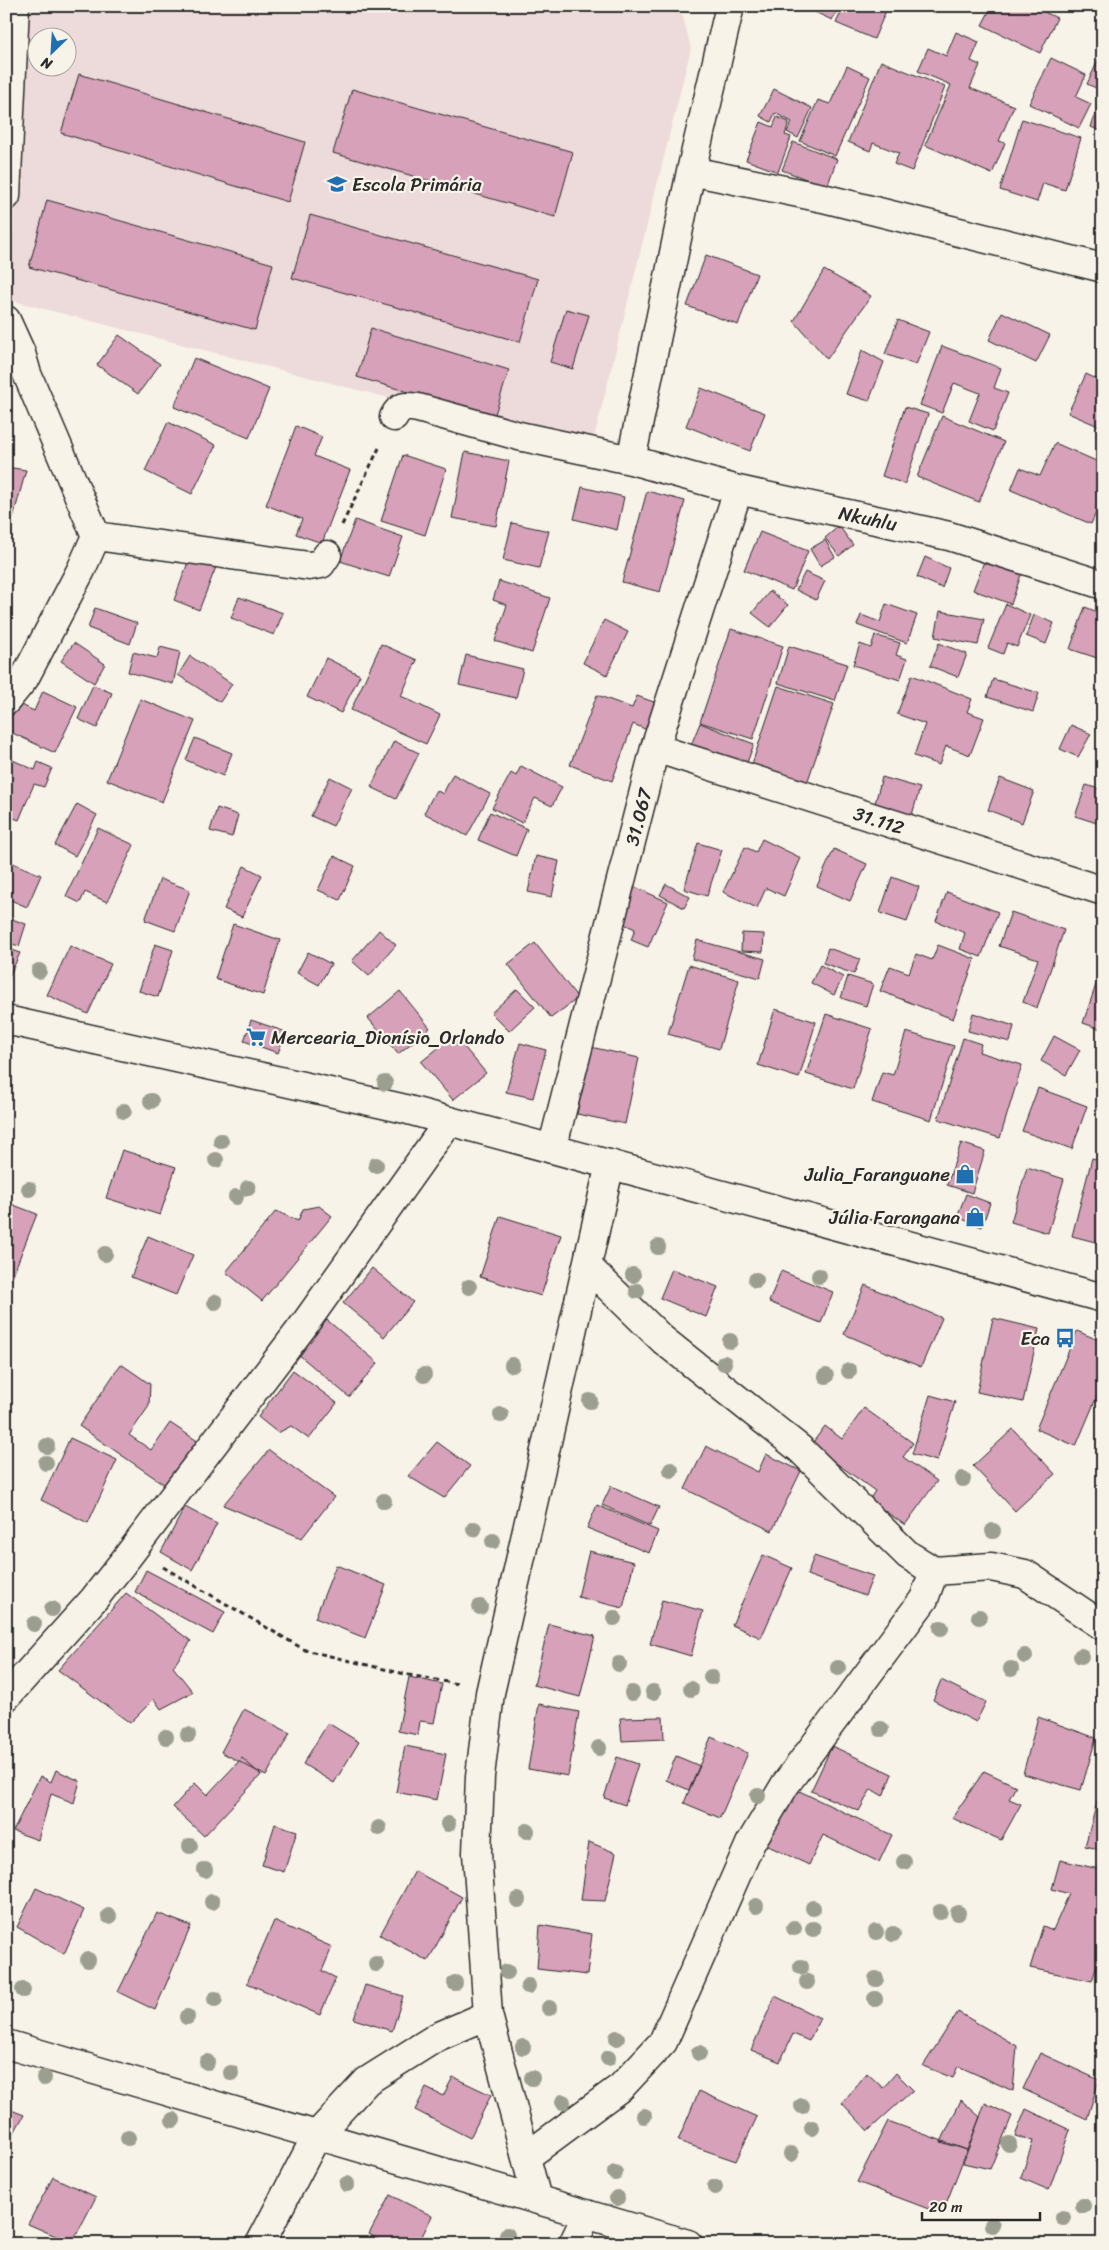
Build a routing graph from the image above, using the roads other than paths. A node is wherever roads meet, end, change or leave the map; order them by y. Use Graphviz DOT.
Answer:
graph roads {
  1 [pos="15,6"];
  2 [pos="730,6"];
  3 [pos="691,171"];
  4 [pos="6,196"];
  5 [pos="1103,268"];
  6 [pos="6,320"];
  7 [pos="394,417"];
  8 [pos="630,460"];
  9 [pos="738,490"];
  10 [pos="96,536"];
  11 [pos="327,555"];
  12 [pos="1103,585"];
  13 [pos="6,701"];
  14 [pos="655,748"];
  15 [pos="1103,891"];
  16 [pos="6,1020"];
  17 [pos="449,1121"];
  18 [pos="552,1149"];
  19 [pos="610,1164"];
  20 [pos="588,1267"];
  21 [pos="1103,1298"];
  22 [pos="934,1571"];
  23 [pos="1103,1626"];
  24 [pos="6,1697"];
  25 [pos="488,2015"];
  26 [pos="6,2044"];
  27 [pos="317,2135"];
  28 [pos="526,2157"];
  29 [pos="537,2199"];
  30 [pos="587,2214"];
  31 [pos="260,2244"];
  32 [pos="573,2244"];
  33 [pos="688,2244"];
  1 -- 4 [label="street"];
  2 -- 3 [label="street"];
  3 -- 5 [label="street"];
  3 -- 8 [label="street"];
  6 -- 10 [label="street"];
  7 -- 8 [label="street, Nkuhlu"];
  8 -- 9 [label="street, Nkuhlu"];
  9 -- 12 [label="street, Nkuhlu"];
  9 -- 14 [label="street, 31.067"];
  10 -- 11 [label="street"];
  10 -- 13 [label="street"];
  14 -- 15 [label="street, 31.112"];
  14 -- 18 [label="street, 31.067"];
  16 -- 17 [label="street"];
  17 -- 18 [label="street"];
  17 -- 24 [label="street"];
  18 -- 19 [label="street"];
  19 -- 20 [label="street"];
  19 -- 21 [label="street"];
  20 -- 22 [label="street"];
  20 -- 25 [label="street"];
  22 -- 23 [label="street"];
  22 -- 28 [label="street"];
  25 -- 27 [label="street"];
  25 -- 28 [label="street"];
  26 -- 27 [label="street"];
  27 -- 29 [label="street"];
  27 -- 31 [label="street"];
  28 -- 29 [label="street"];
  29 -- 30 [label="street"];
  30 -- 32 [label="street"];
  30 -- 33 [label="street"];
}
